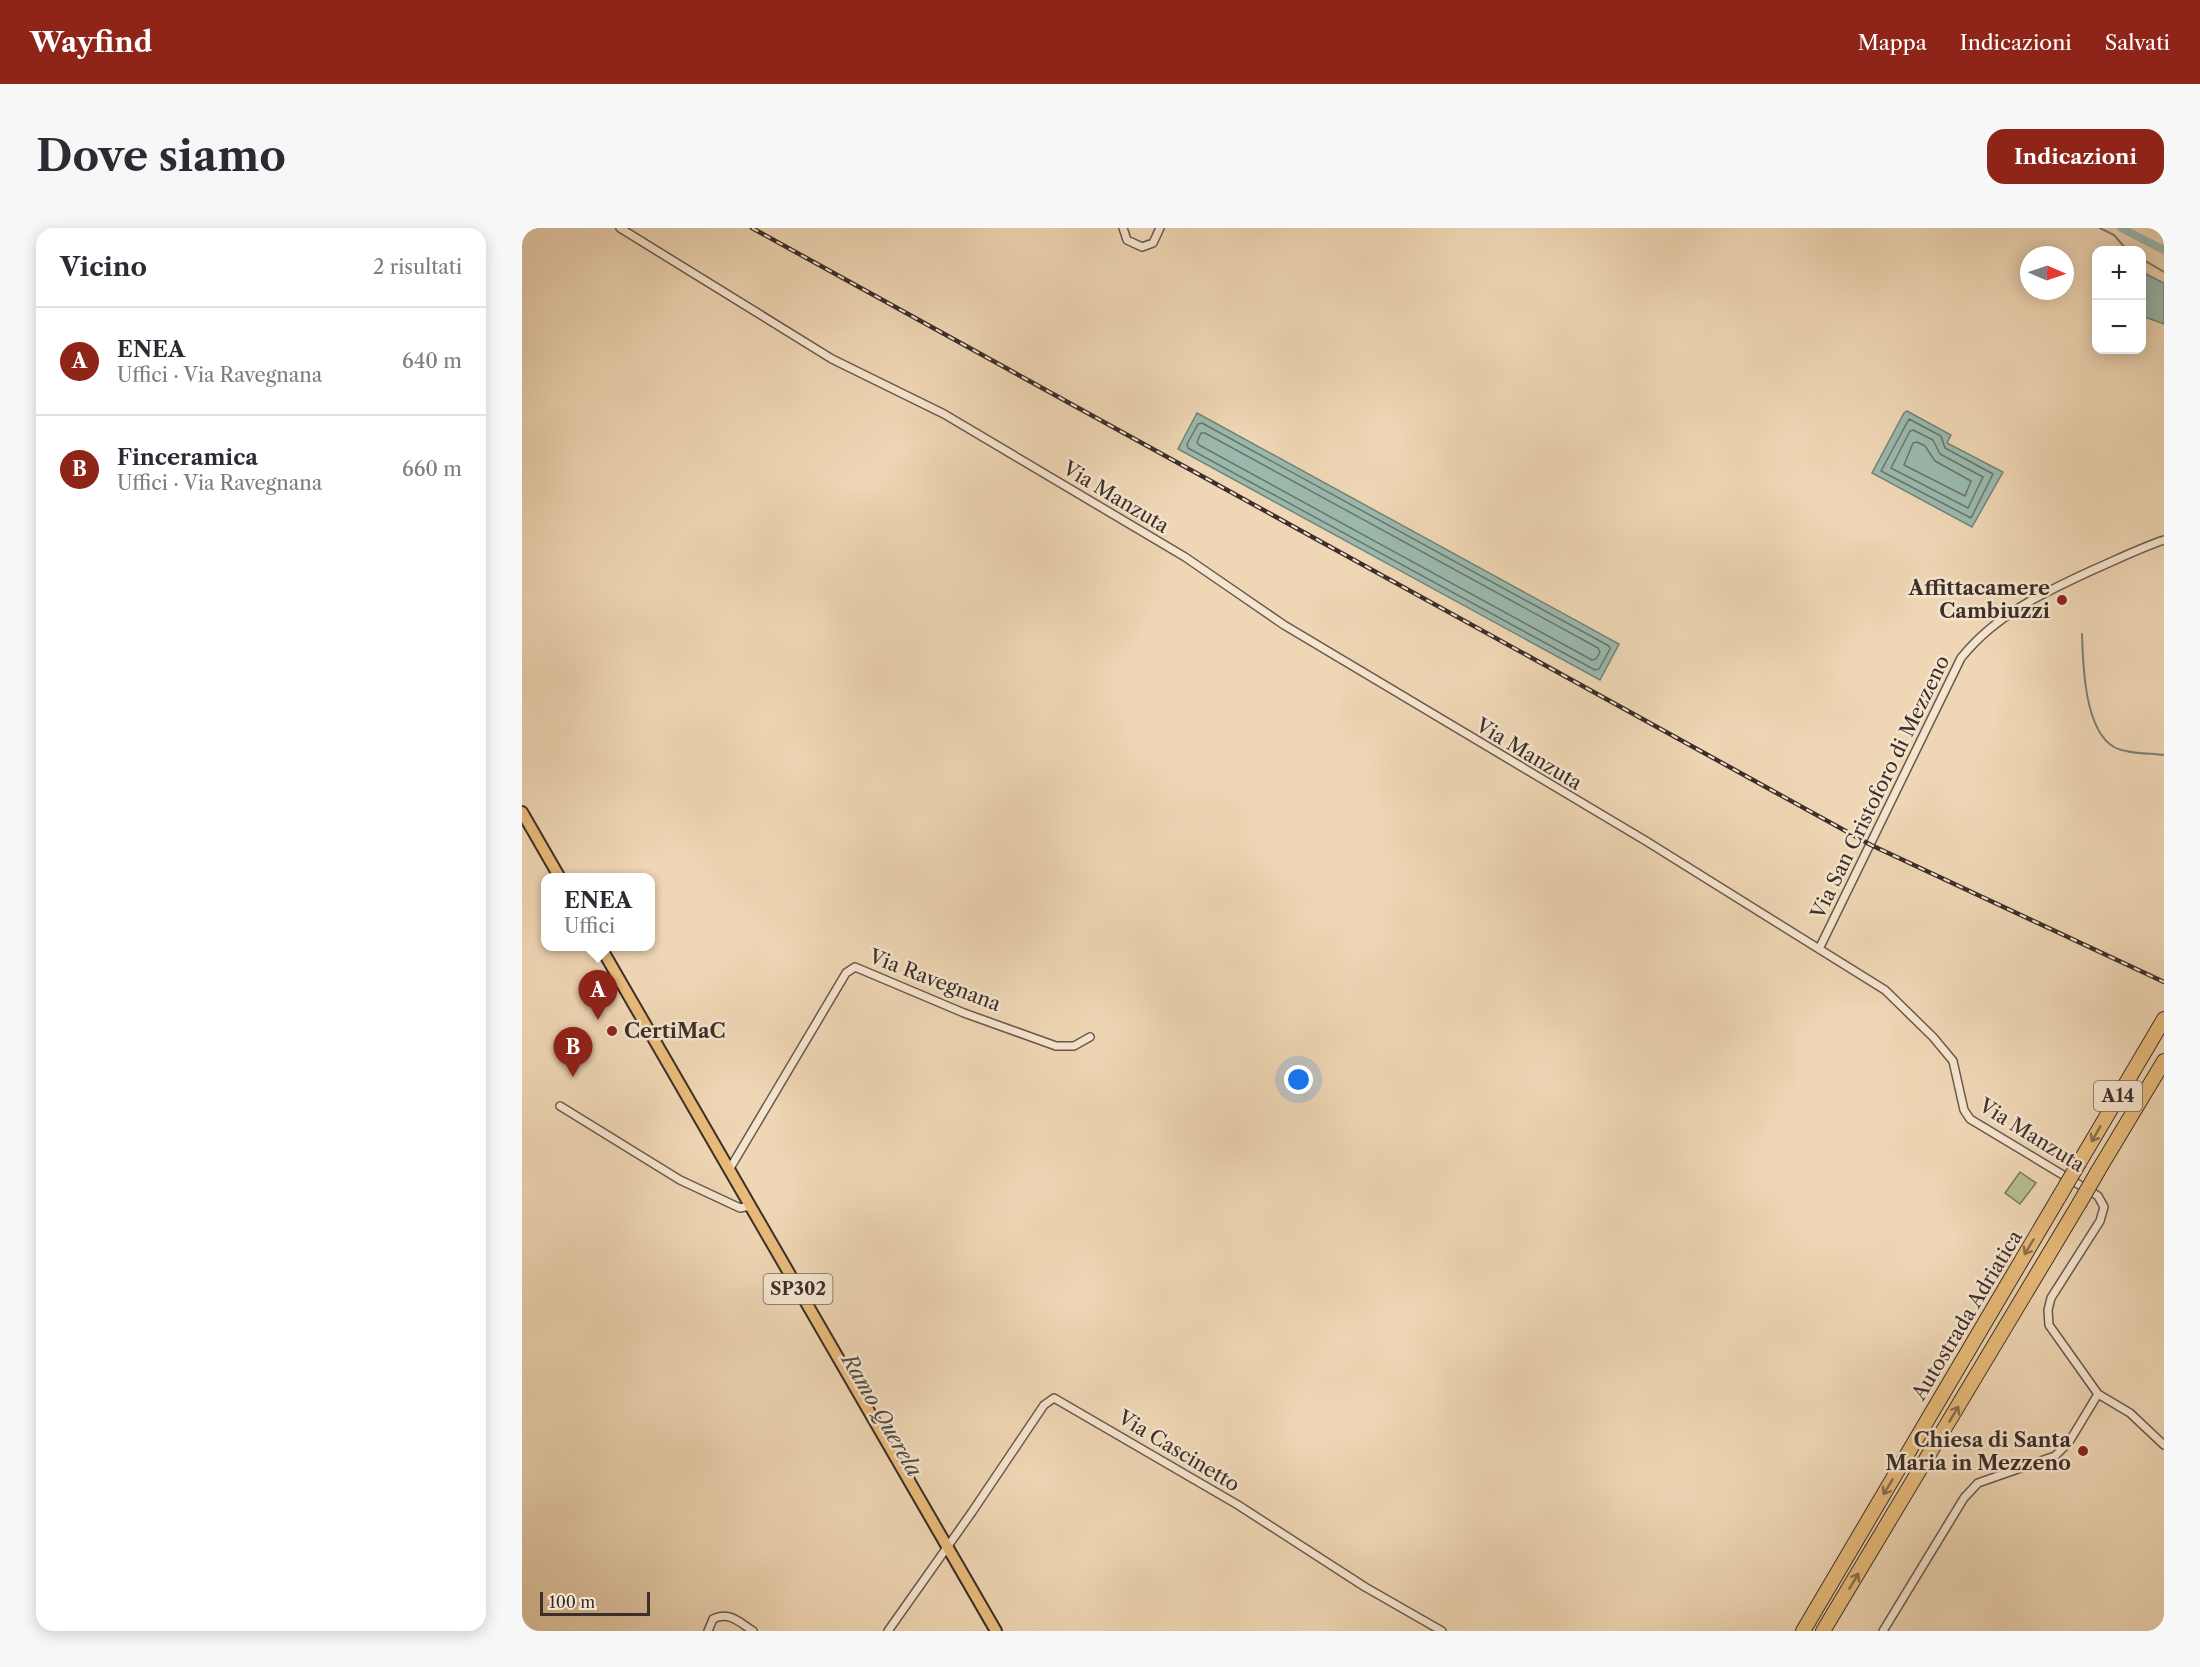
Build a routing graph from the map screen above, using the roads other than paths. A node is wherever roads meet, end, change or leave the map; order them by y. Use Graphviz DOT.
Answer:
graph roads {
  1 [pos="620,228"];
  2 [pos="1123,228"];
  3 [pos="1160,228"];
  4 [pos="2164,540"];
  5 [pos="522,812"];
  6 [pos="557,873"];
  7 [pos="1819,949"];
  8 [pos="603,951"];
  9 [pos="2161,1024"];
  10 [pos="1090,1036"];
  11 [pos="2164,1061"];
  12 [pos="560,1106"];
  13 [pos="729,1170"];
  14 [pos="750,1206"];
  15 [pos="2098,1394"];
  16 [pos="2164,1445"];
  17 [pos="947,1546"];
  18 [pos="708,1631"];
  19 [pos="753,1631"];
  20 [pos="888,1631"];
  21 [pos="996,1631"];
  22 [pos="1442,1631"];
  23 [pos="1803,1631"];
  24 [pos="1823,1631"];
  25 [pos="1883,1631"];
  1 -- 7 [label="street, Via Manzuta"];
  2 -- 3 [label="street"];
  4 -- 7 [label="street, Via San Cristoforo di Mezzeno"];
  5 -- 6 [label="main road"];
  7 -- 15 [label="street, Via Manzuta"];
  8 -- 13 [label="main road, SP302"];
  9 -- 23 [label="highway, Autostrada Adriatica / A14, one-way, bridge"];
  10 -- 13 [label="street, Via Ravegnana"];
  24 -- 11 [label="highway, Autostrada Adriatica / A14, one-way, bridge"];
  12 -- 14 [label="street"];
  13 -- 14 [label="main road, SP302"];
  14 -- 17 [label="main road, SP302"];
  15 -- 16 [label="street, Via Manzuta"];
  15 -- 25 [label="street"];
  17 -- 20 [label="street"];
  17 -- 21 [label="main road, SP302"];
  17 -- 22 [label="street, Via Cascinetto"];
  18 -- 19 [label="street"];
}
